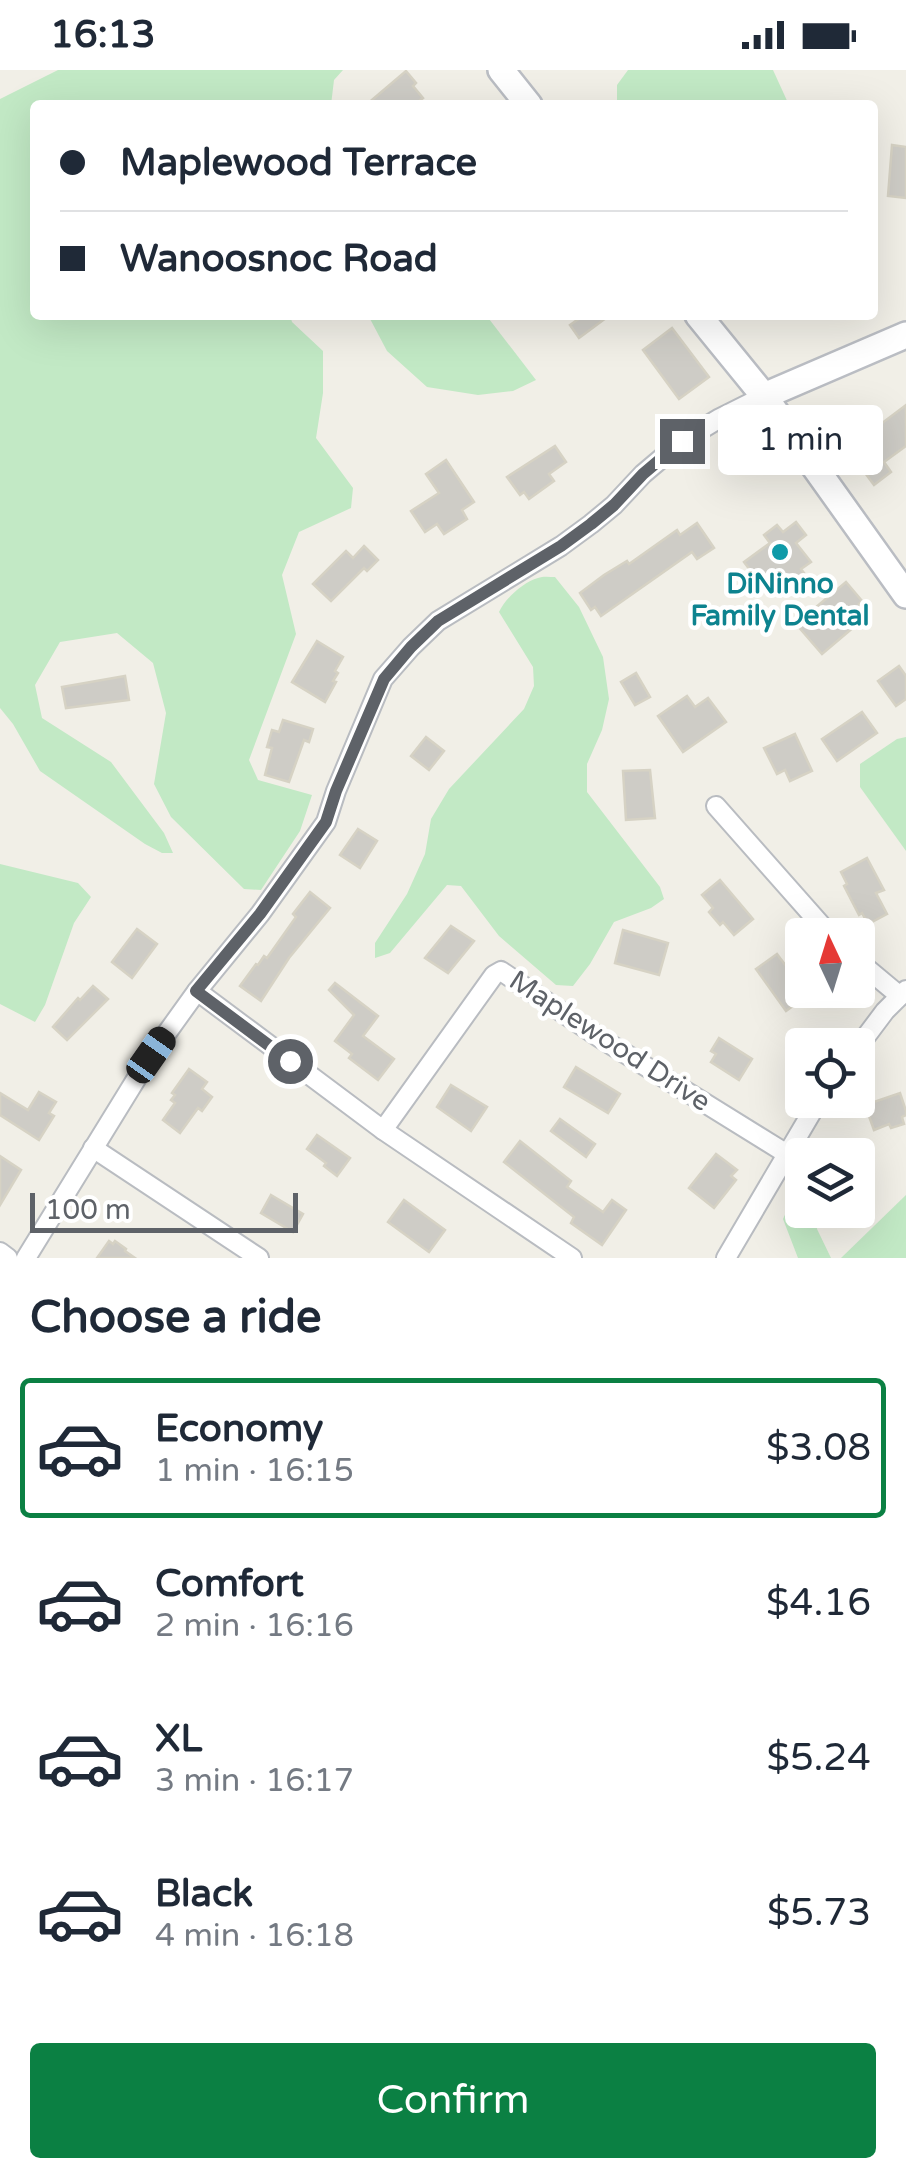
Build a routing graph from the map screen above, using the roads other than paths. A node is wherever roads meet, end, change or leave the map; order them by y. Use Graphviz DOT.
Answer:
graph roads {
  1 [pos="500,70"];
  2 [pos="525,100"];
  3 [pos="702,320"];
  4 [pos="906,335"];
  5 [pos="764,396"];
  6 [pos="906,595"];
  7 [pos="716,806"];
  8 [pos="815,918"];
  9 [pos="875,973"];
  10 [pos="196,991"];
  11 [pos="903,993"];
  12 [pos="874,1028"];
  13 [pos="383,1130"];
  14 [pos="93,1148"];
  15 [pos="785,1152"];
  16 [pos="785,1159"];
  17 [pos="0,1252"];
  18 [pos="8,1258"];
  19 [pos="26,1258"];
  20 [pos="259,1258"];
  21 [pos="572,1258"];
  22 [pos="726,1258"];
  1 -- 2 [label="main road"];
  3 -- 5 [label="main road"];
  4 -- 5 [label="main road"];
  5 -- 6 [label="main road"];
  5 -- 10 [label="street"];
  7 -- 8 [label="street"];
  9 -- 11 [label="street"];
  10 -- 13 [label="street"];
  10 -- 14 [label="street"];
  11 -- 12 [label="street"];
  13 -- 15 [label="street, Maplewood Drive"];
  13 -- 21 [label="street"];
  14 -- 19 [label="street"];
  14 -- 20 [label="street"];
  16 -- 22 [label="street"];
  17 -- 18 [label="street"];
}
